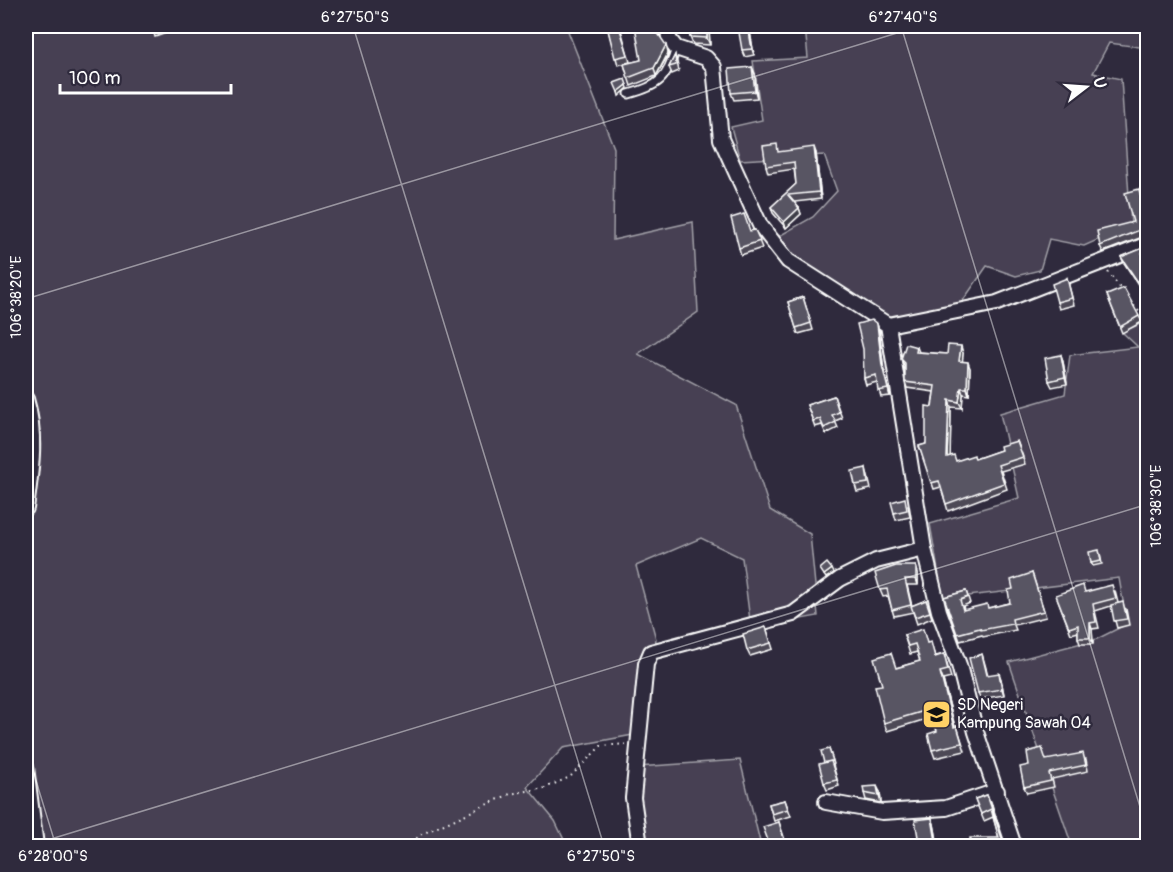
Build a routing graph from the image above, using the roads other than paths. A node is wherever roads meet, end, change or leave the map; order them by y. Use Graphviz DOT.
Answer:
graph roads {
  1 [pos="668,26"];
  2 [pos="676,48"];
  3 [pos="629,94"];
  4 [pos="1148,244"];
  5 [pos="888,325"];
  6 [pos="26,399"];
  7 [pos="26,508"];
  8 [pos="924,549"];
  9 [pos="26,767"];
  10 [pos="997,791"];
  11 [pos="826,802"];
  12 [pos="36,846"];
  13 [pos="640,846"];
  14 [pos="1014,846"];
  1 -- 2 [label="street"];
  2 -- 3 [label="lane"];
  2 -- 5 [label="street"];
  4 -- 5 [label="street"];
  5 -- 8 [label="street"];
  6 -- 7 [label="street"];
  8 -- 10 [label="street"];
  8 -- 13 [label="street"];
  9 -- 12 [label="street"];
  10 -- 11 [label="street"];
  10 -- 14 [label="street"];
}
